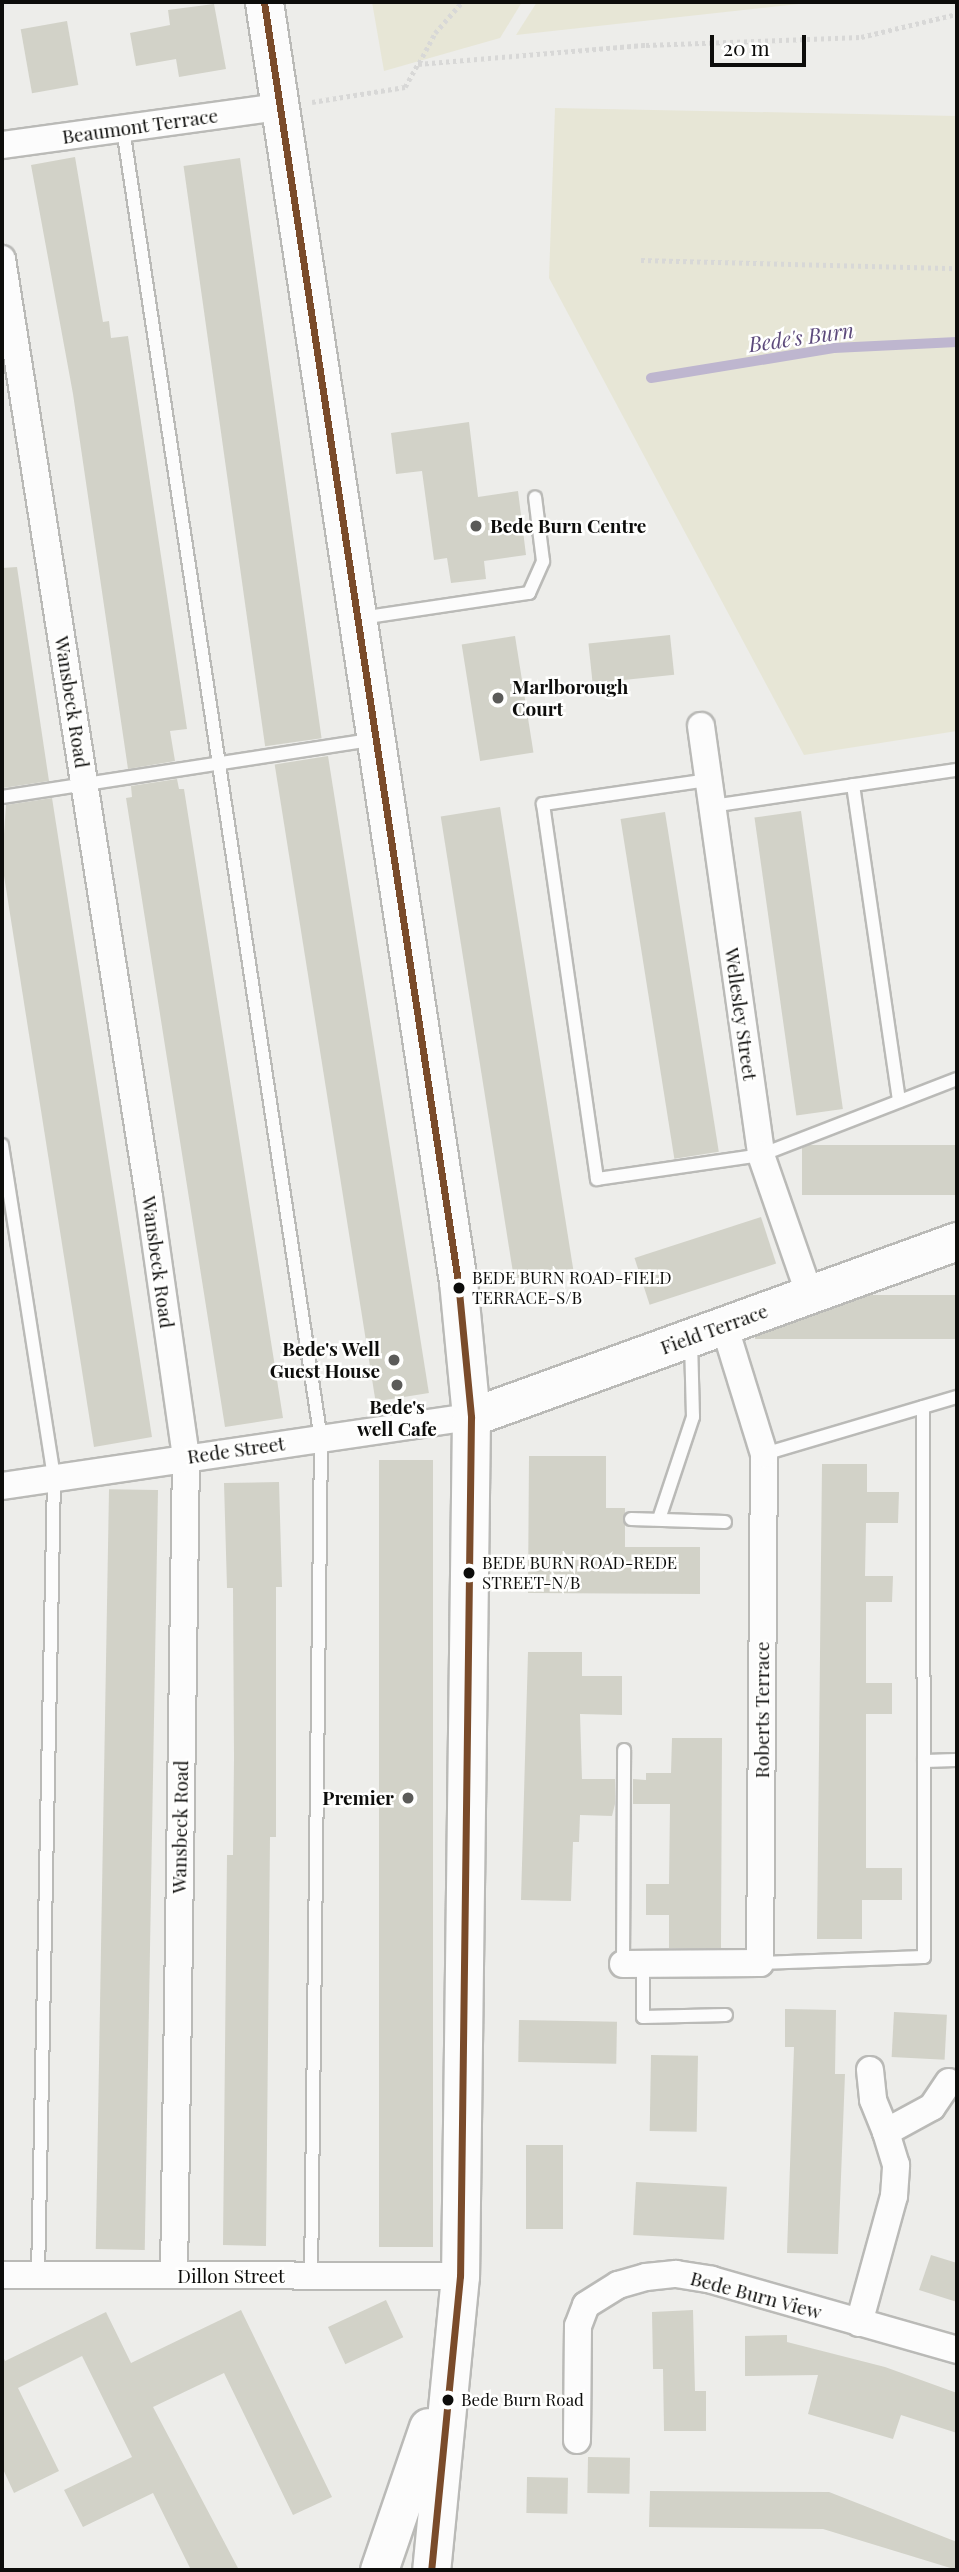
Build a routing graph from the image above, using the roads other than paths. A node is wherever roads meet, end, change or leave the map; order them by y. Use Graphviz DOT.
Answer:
graph roads {
  1 [pos="264,2"];
  2 [pos="279,107"];
  3 [pos="123,129"];
  4 [pos="2,145"];
  5 [pos="2,259"];
  6 [pos="4,294"];
  7 [pos="535,497"];
  8 [pos="357,619"];
  9 [pos="701,726"];
  10 [pos="376,739"];
  11 [pos="219,764"];
  12 [pos="957,770"];
  13 [pos="708,780"];
  14 [pos="85,785"];
  15 [pos="853,785"];
  16 [pos="2,797"];
  17 [pos="712,806"];
  18 [pos="957,1079"];
  19 [pos="899,1101"];
  20 [pos="2,1145"];
  21 [pos="761,1155"];
  22 [pos="957,1241"];
  23 [pos="810,1296"];
  24 [pos="707,1331"];
  25 [pos="957,1397"];
  26 [pos="923,1407"];
  27 [pos="471,1417"];
  28 [pos="321,1439"];
  29 [pos="764,1454"];
  30 [pos="186,1457"];
  31 [pos="54,1478"];
  32 [pos="2,1486"];
  33 [pos="631,1519"];
  34 [pos="659,1519"];
  35 [pos="725,1522"];
  36 [pos="624,1750"];
  37 [pos="957,1760"];
  38 [pos="924,1761"];
  39 [pos="760,1963"];
  40 [pos="633,1964"];
  41 [pos="726,2015"];
  42 [pos="870,2070"];
  43 [pos="948,2082"];
  44 [pos="886,2132"];
  45 [pos="2,2275"];
  46 [pos="38,2275"];
  47 [pos="174,2275"];
  48 [pos="312,2276"];
  49 [pos="460,2276"];
  50 [pos="859,2323"];
  51 [pos="957,2350"];
  52 [pos="451,2356"];
  53 [pos="577,2440"];
  54 [pos="379,2570"];
  55 [pos="430,2570"];
  1 -- 2 [label="main road"];
  2 -- 3 [label="street, Beaumont Terrace"];
  2 -- 8 [label="main road"];
  3 -- 4 [label="street, Beaumont Terrace"];
  3 -- 11 [label="lane"];
  5 -- 6 [label="street, Wansbeck Road"];
  6 -- 14 [label="street, Wansbeck Road"];
  7 -- 8 [label="lane"];
  8 -- 10 [label="main road"];
  9 -- 13 [label="street, Wellesley Street"];
  10 -- 11 [label="lane"];
  10 -- 27 [label="main road"];
  11 -- 14 [label="lane"];
  11 -- 28 [label="lane"];
  12 -- 15 [label="lane"];
  13 -- 17 [label="street, Wellesley Street"];
  13 -- 21 [label="lane"];
  14 -- 16 [label="lane"];
  14 -- 30 [label="street, Wansbeck Road"];
  15 -- 17 [label="lane"];
  15 -- 19 [label="lane"];
  17 -- 21 [label="street, Wellesley Street"];
  18 -- 19 [label="lane"];
  19 -- 21 [label="lane"];
  20 -- 31 [label="lane"];
  21 -- 23 [label="street, Wellesley Street"];
  22 -- 23 [label="main road, Field Terrace"];
  23 -- 24 [label="main road, Field Terrace"];
  24 -- 27 [label="main road, Field Terrace"];
  24 -- 29 [label="street, Roberts Terrace"];
  24 -- 34 [label="lane"];
  25 -- 26 [label="lane"];
  26 -- 29 [label="lane"];
  26 -- 38 [label="lane"];
  27 -- 28 [label="street, Rede Street"];
  27 -- 49 [label="main road"];
  28 -- 30 [label="street, Rede Street"];
  28 -- 48 [label="lane"];
  29 -- 39 [label="street, Roberts Terrace"];
  30 -- 31 [label="street, Rede Street"];
  30 -- 47 [label="street, Wansbeck Road"];
  31 -- 32 [label="street, Rede Street"];
  31 -- 46 [label="lane"];
  33 -- 34 [label="lane"];
  34 -- 35 [label="lane"];
  36 -- 40 [label="lane"];
  37 -- 38 [label="lane"];
  38 -- 39 [label="lane"];
  39 -- 40 [label="street"];
  40 -- 41 [label="lane"];
  42 -- 44 [label="street"];
  43 -- 44 [label="street"];
  44 -- 50 [label="street"];
  45 -- 46 [label="street, Dillon Street"];
  46 -- 47 [label="street, Dillon Street"];
  47 -- 48 [label="street, Dillon Street"];
  48 -- 49 [label="street, Dillon Street"];
  49 -- 52 [label="main road"];
  50 -- 51 [label="street, Bede Burn View"];
  50 -- 53 [label="street, Bede Burn View"];
  52 -- 54 [label="main road"];
  52 -- 55 [label="main road"];
}
